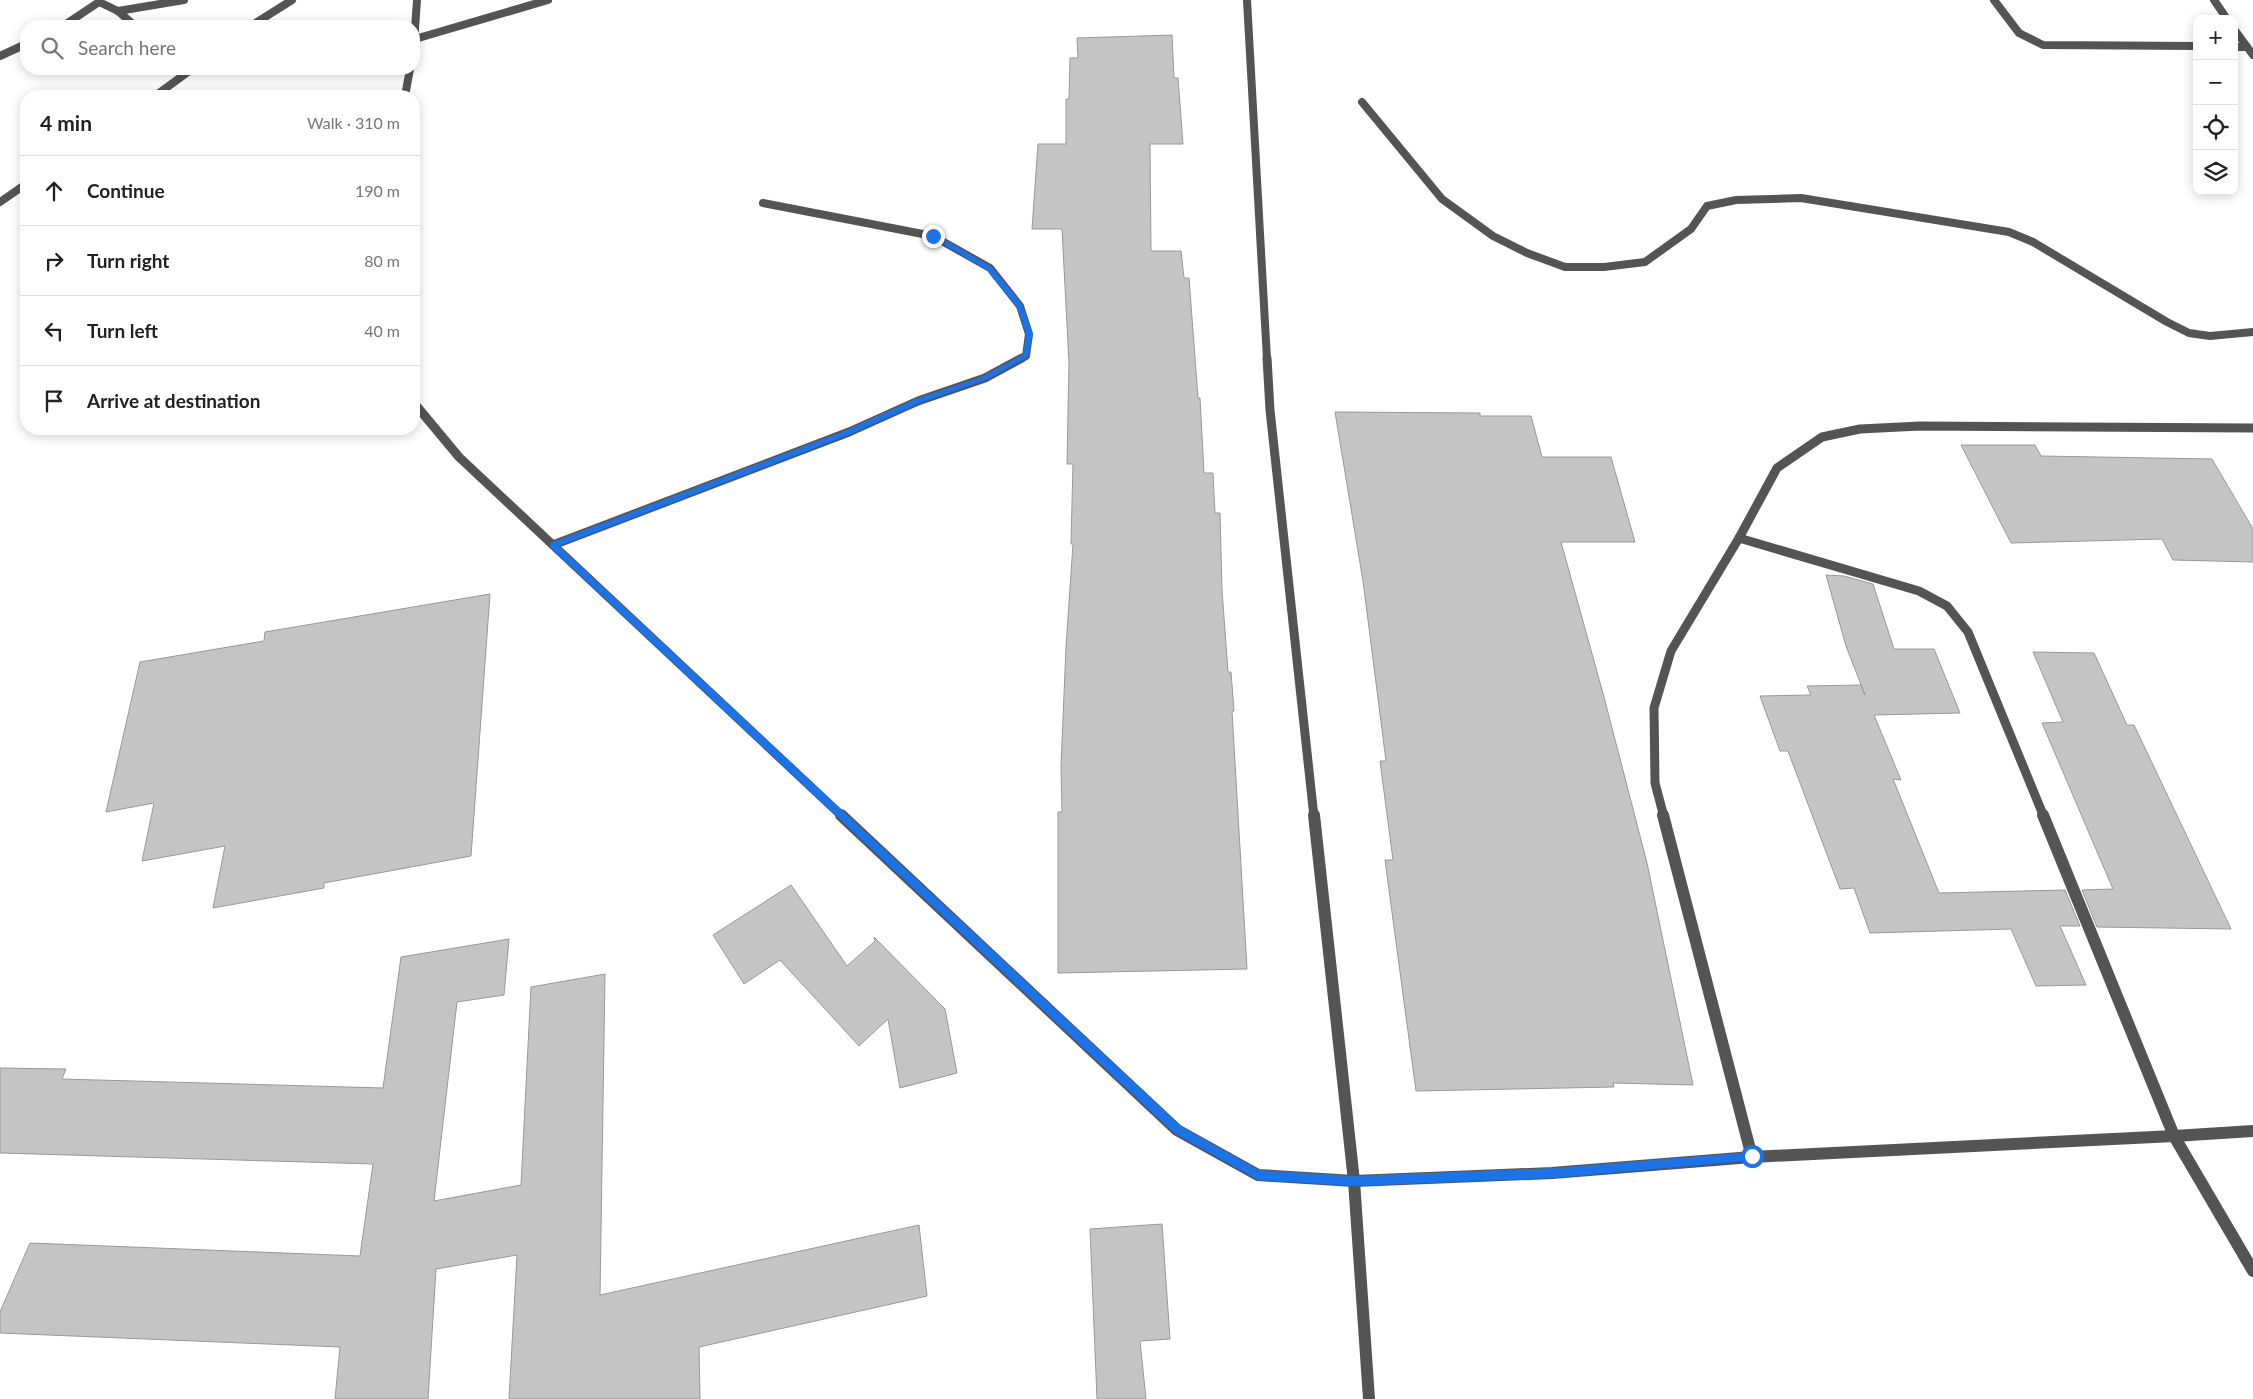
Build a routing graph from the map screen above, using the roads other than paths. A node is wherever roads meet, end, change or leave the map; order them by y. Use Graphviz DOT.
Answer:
graph roads {
  1 [pos="184,0"];
  2 [pos="292,0"];
  3 [pos="417,0"];
  4 [pos="548,0"];
  5 [pos="1247,0"];
  6 [pos="1994,0"];
  7 [pos="2214,0"];
  8 [pos="100,1"];
  9 [pos="118,11"];
  10 [pos="2224,15"];
  11 [pos="72,20"];
  12 [pos="128,20"];
  13 [pos="260,20"];
  14 [pos="416,20"];
  15 [pos="2238,35"];
  16 [pos="420,39"];
  17 [pos="2193,46"];
  18 [pos="20,47"];
  19 [pos="2238,47"];
  20 [pos="2247,47"];
  21 [pos="0,56"];
  22 [pos="2253,56"];
  23 [pos="182,75"];
  24 [pos="409,75"];
  25 [pos="164,90"];
  26 [pos="406,90"];
  27 [pos="1362,102"];
  28 [pos="20,188"];
  29 [pos="0,202"];
  30 [pos="763,203"];
  31 [pos="2253,332"];
  32 [pos="420,410"];
  33 [pos="2253,428"];
  34 [pos="1739,538"];
  35 [pos="553,545"];
  36 [pos="2253,1131"];
  37 [pos="2174,1136"];
  38 [pos="1752,1156"];
  39 [pos="1354,1181"];
  40 [pos="2253,1271"];
  41 [pos="1369,1399"];
  1 -- 9 [label="street"];
  2 -- 13 [label="street"];
  3 -- 14 [label="street"];
  4 -- 16 [label="street"];
  5 -- 39 [label="street"];
  6 -- 17 [label="street"];
  7 -- 10 [label="street"];
  8 -- 9 [label="street"];
  8 -- 11 [label="street"];
  9 -- 12 [label="street"];
  15 -- 20 [label="street"];
  18 -- 21 [label="street"];
  19 -- 20 [label="street"];
  20 -- 22 [label="street"];
  23 -- 25 [label="street"];
  24 -- 26 [label="street"];
  27 -- 31 [label="street"];
  28 -- 29 [label="street"];
  30 -- 35 [label="street"];
  32 -- 35 [label="street"];
  33 -- 34 [label="street"];
  34 -- 37 [label="street"];
  34 -- 38 [label="street"];
  35 -- 39 [label="street"];
  36 -- 37 [label="street"];
  37 -- 38 [label="street"];
  37 -- 40 [label="street"];
  38 -- 39 [label="street"];
  39 -- 41 [label="street"];
}
